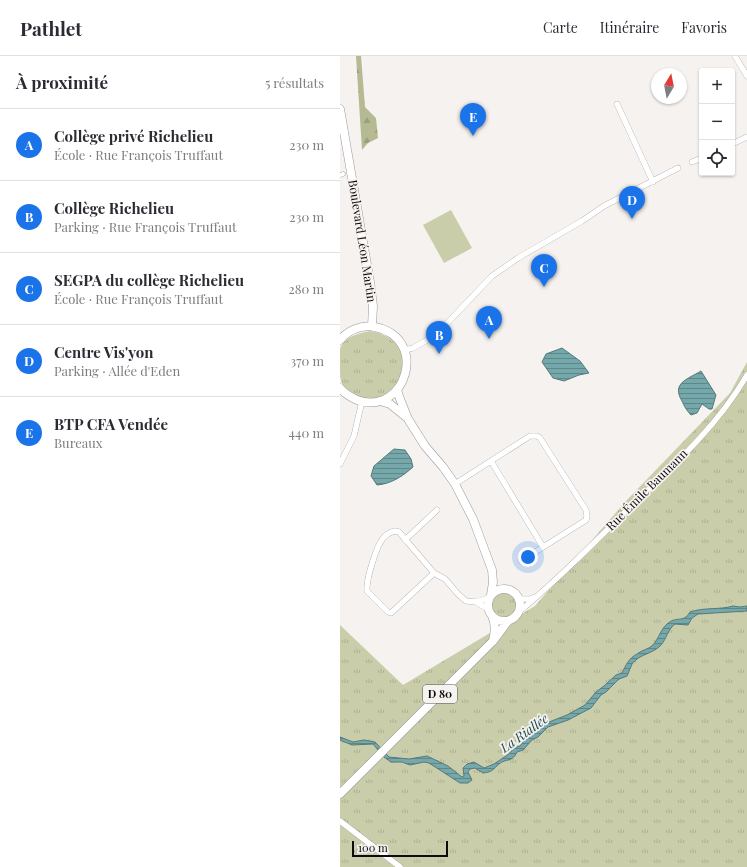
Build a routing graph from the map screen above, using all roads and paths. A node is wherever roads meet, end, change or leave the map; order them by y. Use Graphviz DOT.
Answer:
graph roads {
  1 [pos="735,56"];
  2 [pos="747,76"];
  3 [pos="617,104"];
  4 [pos="340,109"];
  5 [pos="747,137"];
  6 [pos="735,143"];
  7 [pos="699,159"];
  8 [pos="692,162"];
  9 [pos="678,168"];
  10 [pos="653,182"];
  11 [pos="372,326"];
  12 [pos="340,340"];
  13 [pos="405,350"];
  14 [pos="747,375"];
  15 [pos="340,388"];
  16 [pos="398,390"];
  17 [pos="380,401"];
  18 [pos="362,402"];
  19 [pos="408,419"];
  20 [pos="491,461"];
  21 [pos="340,464"];
  22 [pos="454,484"];
  23 [pos="437,510"];
  24 [pos="405,540"];
  25 [pos="543,547"];
  26 [pos="521,561"];
  27 [pos="492,570"];
  28 [pos="434,573"];
  29 [pos="508,589"];
  30 [pos="490,596"];
  31 [pos="537,597"];
  32 [pos="519,599"];
  33 [pos="476,602"];
  34 [pos="520,611"];
  35 [pos="490,613"];
  36 [pos="508,621"];
  37 [pos="493,642"];
  38 [pos="340,794"];
  39 [pos="340,821"];
  40 [pos="400,867"];
  1 -- 2 [label="street"];
  3 -- 10 [label="street"];
  4 -- 11 [label="main road, Boulevard Léon Martin"];
  5 -- 6 [label="street"];
  7 -- 8 [label="street"];
  9 -- 10 [label="street"];
  10 -- 13 [label="street"];
  11 -- 12 [label="main road"];
  11 -- 13 [label="main road"];
  13 -- 16 [label="main road"];
  14 -- 31 [label="street, Rue Émile Baumann"];
  15 -- 18 [label="main road"];
  16 -- 17 [label="main road"];
  16 -- 19 [label="main road"];
  17 -- 18 [label="main road"];
  17 -- 19 [label="main road"];
  18 -- 21 [label="street"];
  19 -- 22 [label="main road"];
  20 -- 22 [label="street"];
  20 -- 25 [label="street"];
  20 -- 25 [label="street"];
  22 -- 27 [label="main road"];
  23 -- 24 [label="street"];
  24 -- 28 [label="street"];
  24 -- 28 [label="street"];
  25 -- 26 [label="street"];
  27 -- 29 [label="main road"];
  27 -- 30 [label="main road"];
  28 -- 33 [label="street"];
  29 -- 30 [label="main road"];
  29 -- 32 [label="main road"];
  30 -- 33 [label="street"];
  30 -- 35 [label="main road"];
  31 -- 32 [label="street"];
  31 -- 34 [label="street, Rue Émile Baumann"];
  32 -- 34 [label="main road"];
  33 -- 35 [label="street"];
  34 -- 36 [label="main road"];
  35 -- 36 [label="main road"];
  35 -- 37 [label="main road"];
  36 -- 37 [label="main road, D 80"];
  37 -- 38 [label="main road, D 80"];
  39 -- 40 [label="street"];
}
